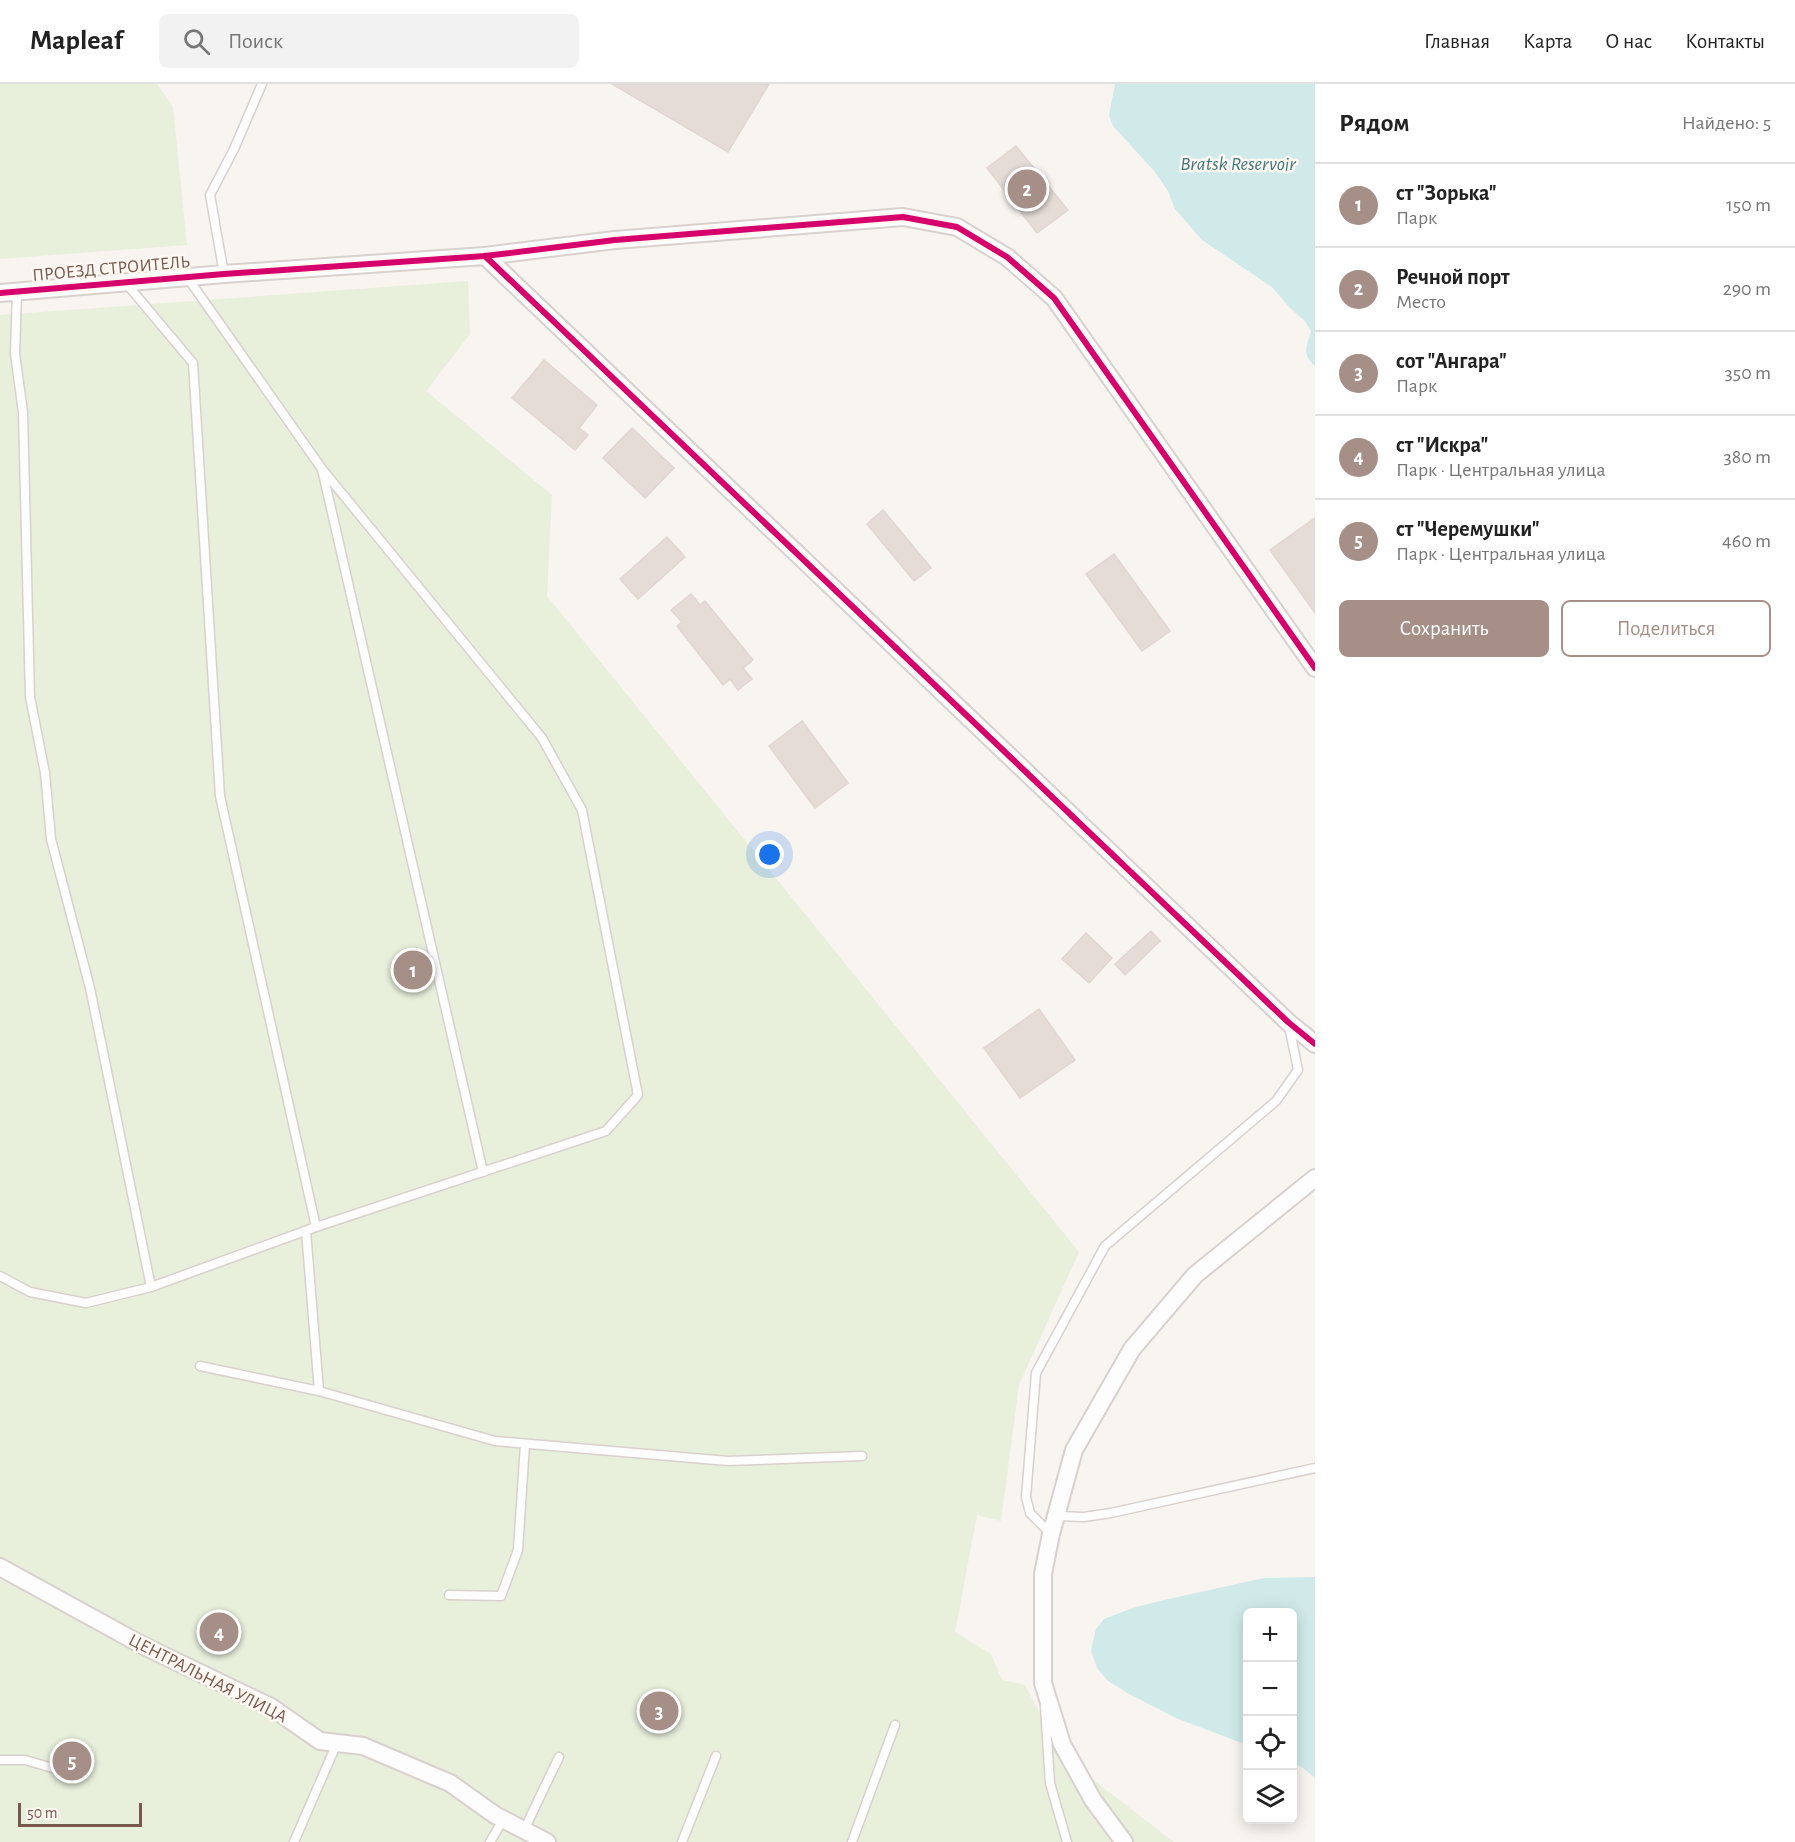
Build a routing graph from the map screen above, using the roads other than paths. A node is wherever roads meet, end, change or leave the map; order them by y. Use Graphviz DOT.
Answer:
graph roads {
  1 [pos="262,84"];
  2 [pos="485,256"];
  3 [pos="224,274"];
  4 [pos="187,277"];
  5 [pos="125,282"];
  6 [pos="17,291"];
  7 [pos="0,293"];
  8 [pos="322,469"];
  9 [pos="1315,668"];
  10 [pos="1288,1022"];
  11 [pos="1315,1044"];
  12 [pos="483,1172"];
  13 [pos="1315,1178"];
  14 [pos="316,1227"];
  15 [pos="306,1231"];
  16 [pos="0,1276"];
  17 [pos="151,1287"];
  18 [pos="200,1366"];
  19 [pos="320,1391"];
  20 [pos="525,1444"];
  21 [pos="862,1456"];
  22 [pos="1315,1468"];
  23 [pos="1056,1516"];
  24 [pos="1051,1534"];
  25 [pos="0,1568"];
  26 [pos="449,1595"];
  27 [pos="1043,1683"];
  28 [pos="895,1725"];
  29 [pos="337,1743"];
  30 [pos="716,1756"];
  31 [pos="559,1757"];
  32 [pos="0,1760"];
  33 [pos="70,1773"];
  34 [pos="503,1820"];
  35 [pos="524,1830"];
  36 [pos="294,1842"];
  37 [pos="490,1842"];
  38 [pos="547,1842"];
  39 [pos="682,1842"];
  40 [pos="852,1842"];
  41 [pos="1067,1842"];
  42 [pos="1124,1842"];
  1 -- 3 [label="lane"];
  2 -- 3 [label="street, ПРОЕЗД СТРОИТЕЛЬ"];
  2 -- 9 [label="street, ПРОЕЗД СТРОИТЕЛЬ"];
  2 -- 10 [label="street"];
  3 -- 4 [label="street, ПРОЕЗД СТРОИТЕЛЬ"];
  4 -- 5 [label="street, ПРОЕЗД СТРОИТЕЛЬ"];
  4 -- 8 [label="lane"];
  5 -- 6 [label="street, ПРОЕЗД СТРОИТЕЛЬ"];
  5 -- 14 [label="lane"];
  6 -- 7 [label="street, ПРОЕЗД СТРОИТЕЛЬ"];
  6 -- 17 [label="lane"];
  8 -- 12 [label="lane"];
  8 -- 12 [label="lane"];
  10 -- 11 [label="street"];
  10 -- 24 [label="lane"];
  12 -- 14 [label="lane"];
  13 -- 23 [label="street"];
  14 -- 15 [label="lane"];
  15 -- 17 [label="lane"];
  15 -- 19 [label="lane"];
  16 -- 17 [label="lane"];
  18 -- 19 [label="lane"];
  19 -- 20 [label="lane"];
  20 -- 21 [label="lane"];
  20 -- 26 [label="lane"];
  22 -- 23 [label="lane"];
  23 -- 24 [label="street"];
  24 -- 27 [label="street"];
  25 -- 29 [label="street, ЦЕНТРАЛЬНАЯ УЛИЦА"];
  27 -- 41 [label="lane"];
  27 -- 42 [label="street"];
  28 -- 40 [label="lane"];
  29 -- 34 [label="street, ЦЕНТРАЛЬНАЯ УЛИЦА"];
  29 -- 36 [label="lane"];
  30 -- 39 [label="lane"];
  31 -- 35 [label="lane"];
  32 -- 33 [label="lane"];
  34 -- 35 [label="street, ЦЕНТРАЛЬНАЯ УЛИЦА"];
  34 -- 37 [label="lane"];
  35 -- 38 [label="street, ЦЕНТРАЛЬНАЯ УЛИЦА"];
}
